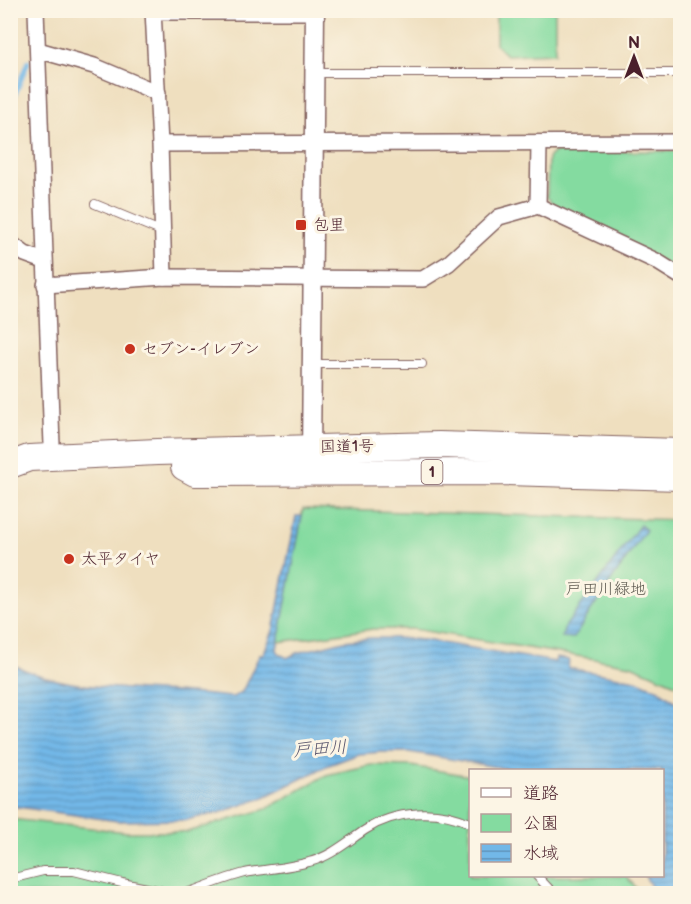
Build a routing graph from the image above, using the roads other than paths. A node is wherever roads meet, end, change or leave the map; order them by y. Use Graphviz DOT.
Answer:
graph roads {
  1 [pos="36,10"];
  2 [pos="153,11"];
  3 [pos="315,11"];
  4 [pos="38,50"];
  5 [pos="681,73"];
  6 [pos="315,74"];
  7 [pos="158,93"];
  8 [pos="539,142"];
  9 [pos="681,142"];
  10 [pos="160,144"];
  11 [pos="315,144"];
  12 [pos="95,204"];
  13 [pos="538,206"];
  14 [pos="163,232"];
  15 [pos="10,243"];
  16 [pos="44,261"];
  17 [pos="681,276"];
  18 [pos="164,278"];
  19 [pos="313,278"];
  20 [pos="45,285"];
  21 [pos="312,364"];
  22 [pos="422,364"];
  23 [pos="681,438"];
  24 [pos="52,446"];
  25 [pos="342,447"];
  26 [pos="454,452"];
  27 [pos="681,452"];
  28 [pos="311,456"];
  29 [pos="12,464"];
  30 [pos="681,464"];
  31 [pos="184,467"];
  32 [pos="681,477"];
  33 [pos="469,822"];
  34 [pos="538,877"];
  35 [pos="10,879"];
  36 [pos="177,894"];
  37 [pos="184,894"];
  38 [pos="554,894"];
  1 -- 4 [label="street"];
  2 -- 3 [label="street"];
  2 -- 7 [label="street"];
  3 -- 6 [label="street"];
  4 -- 7 [label="street"];
  4 -- 16 [label="street"];
  5 -- 6 [label="lane"];
  6 -- 11 [label="street"];
  7 -- 10 [label="street"];
  8 -- 9 [label="street"];
  8 -- 11 [label="street"];
  8 -- 13 [label="street"];
  10 -- 11 [label="street"];
  10 -- 14 [label="street"];
  11 -- 19 [label="street"];
  12 -- 14 [label="lane"];
  13 -- 17 [label="street"];
  13 -- 19 [label="street"];
  14 -- 18 [label="street"];
  15 -- 16 [label="street"];
  16 -- 20 [label="street"];
  18 -- 19 [label="street"];
  18 -- 20 [label="street"];
  19 -- 21 [label="street"];
  20 -- 24 [label="street"];
  21 -- 22 [label="lane"];
  21 -- 28 [label="street"];
  23 -- 25 [label="highway, 1"];
  25 -- 26 [label="highway, 国道1号 / 1"];
  25 -- 28 [label="highway, 国道1号 / 1"];
  26 -- 27 [label="highway, 国道1号 / 1"];
  26 -- 28 [label="highway, 国道1号 / 1"];
  26 -- 30 [label="highway, 国道1号 / 1"];
  28 -- 29 [label="highway, 国道1号 / 1"];
  28 -- 31 [label="highway, 国道1号 / 1"];
  29 -- 31 [label="highway, 国道1号 / 1"];
  31 -- 32 [label="highway, 1"];
  33 -- 37 [label="lane"];
  34 -- 38 [label="lane"];
  35 -- 36 [label="lane"];
}
